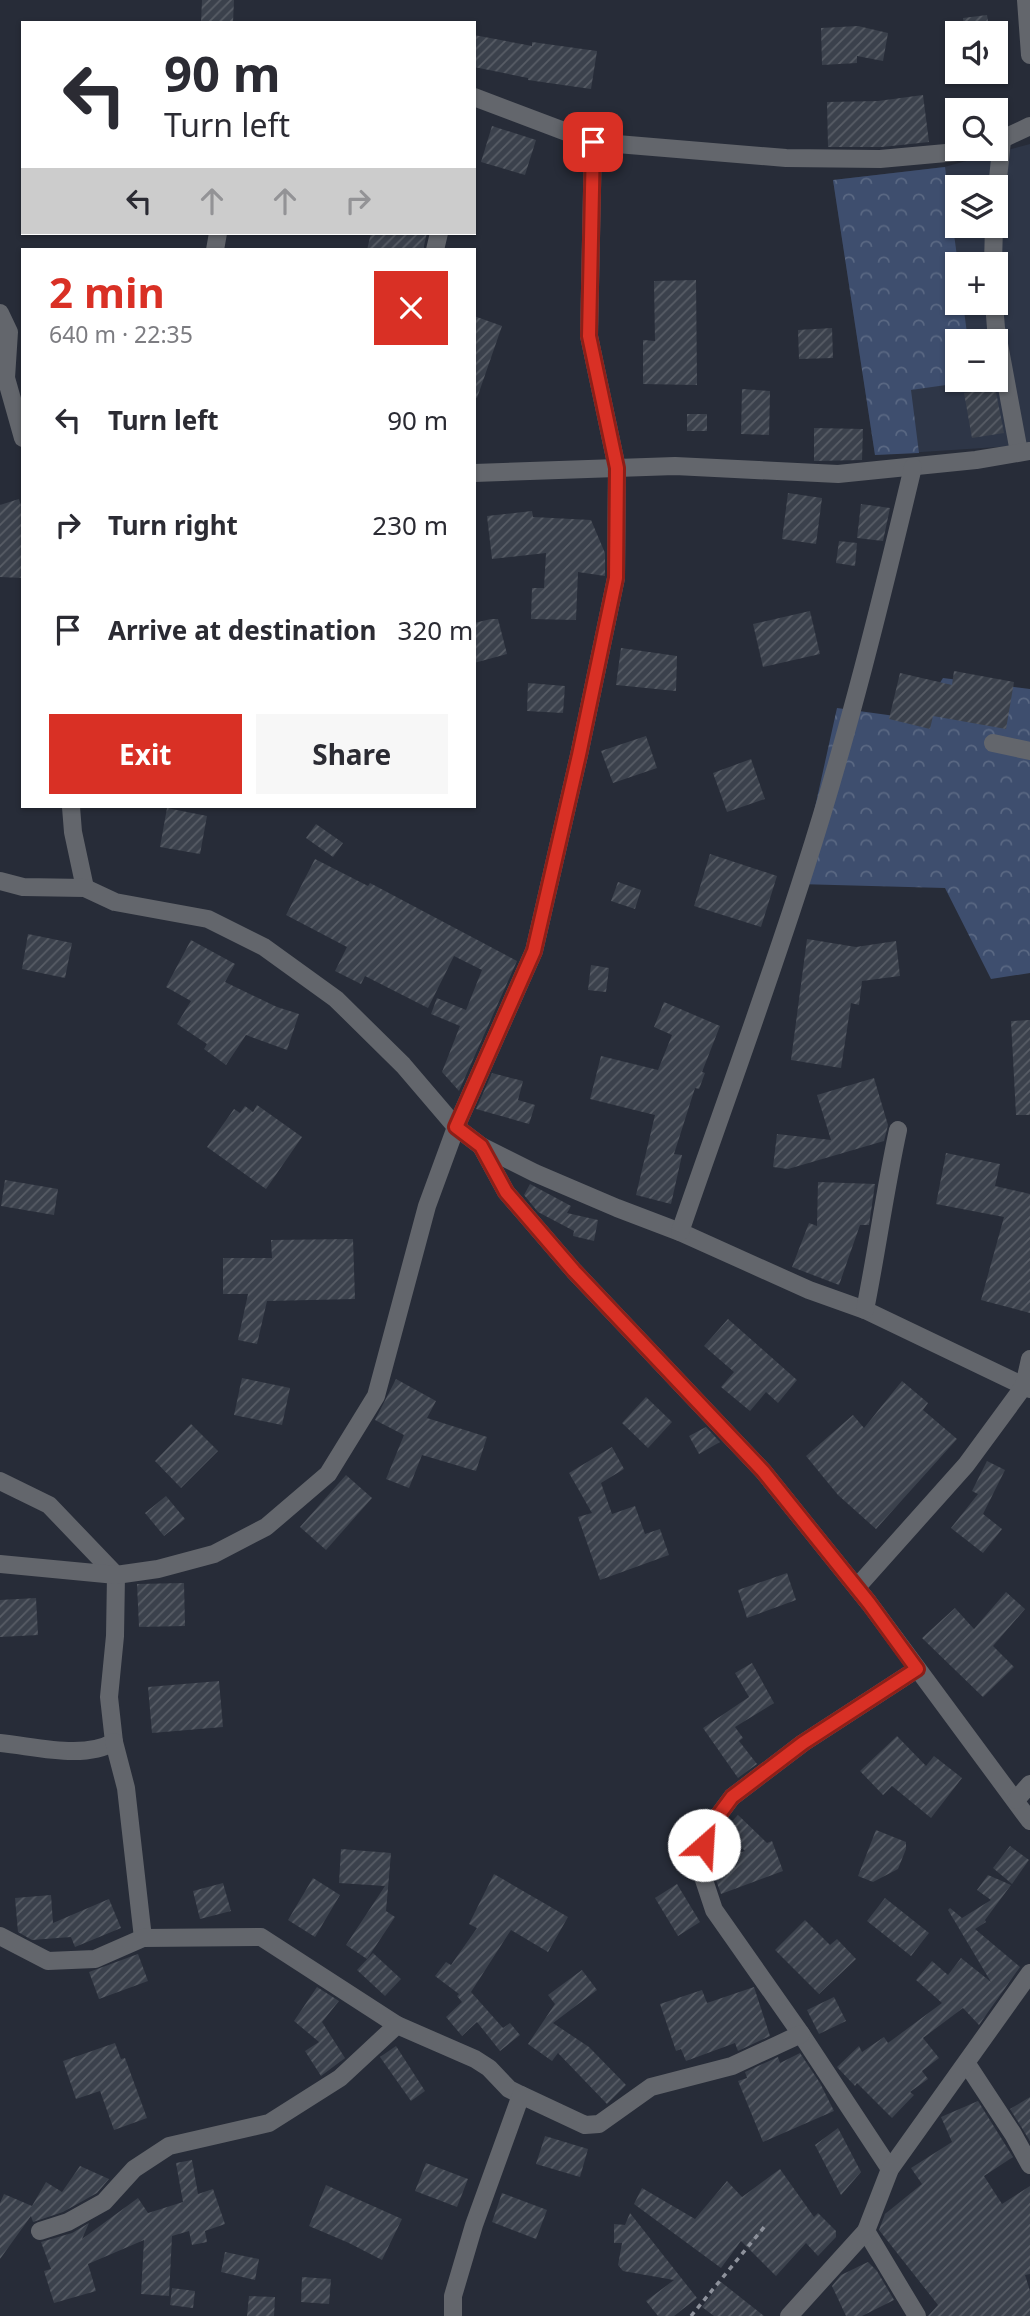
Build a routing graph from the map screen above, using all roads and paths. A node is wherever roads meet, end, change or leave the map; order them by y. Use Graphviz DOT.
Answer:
graph roads {
  1 [pos="1026,0"];
  2 [pos="1030,55"];
  3 [pos="476,98"];
  4 [pos="1030,126"];
  5 [pos="1008,137"];
  6 [pos="593,142"];
  7 [pos="945,153"];
  8 [pos="0,313"];
  9 [pos="995,315"];
  10 [pos="21,431"];
  11 [pos="1025,451"];
  12 [pos="912,467"];
  13 [pos="617,468"];
  14 [pos="476,473"];
  15 [pos="993,743"];
  16 [pos="1030,751"];
  17 [pos="71,808"];
  18 [pos="0,881"];
  19 [pos="85,888"];
  20 [pos="456,1127"];
  21 [pos="898,1130"];
  22 [pos="481,1146"];
  23 [pos="680,1232"];
  24 [pos="865,1310"];
  25 [pos="1030,1359"];
  26 [pos="1027,1387"];
  27 [pos="0,1481"];
  28 [pos="0,1564"];
  29 [pos="116,1575"];
  30 [pos="857,1587"];
  31 [pos="917,1669"];
  32 [pos="114,1742"];
  33 [pos="0,1743"];
  34 [pos="1030,1784"];
  35 [pos="1017,1800"];
  36 [pos="1030,1821"];
  37 [pos="0,1936"];
  38 [pos="143,1938"];
  39 [pos="1030,1973"];
  40 [pos="397,2025"];
  41 [pos="801,2034"];
  42 [pos="967,2064"];
  43 [pos="521,2095"];
  44 [pos="1030,2165"];
  45 [pos="890,2169"];
  46 [pos="765,2226"];
  47 [pos="40,2231"];
  48 [pos="866,2231"];
  49 [pos="453,2316"];
  50 [pos="691,2316"];
  51 [pos="789,2316"];
  52 [pos="917,2316"];
  1 -- 2 [label="street"];
  3 -- 6 [label="street"];
  4 -- 5 [label="street"];
  6 -- 7 [label="street"];
  6 -- 13 [label="street"];
  8 -- 10 [label="street"];
  9 -- 11 [label="street"];
  11 -- 12 [label="street"];
  12 -- 13 [label="street"];
  12 -- 23 [label="street"];
  13 -- 14 [label="street"];
  13 -- 20 [label="street"];
  15 -- 16 [label="street"];
  17 -- 19 [label="street"];
  18 -- 19 [label="street"];
  19 -- 20 [label="street"];
  20 -- 22 [label="street"];
  20 -- 29 [label="street"];
  21 -- 24 [label="street"];
  22 -- 23 [label="street"];
  22 -- 30 [label="street"];
  23 -- 24 [label="street"];
  24 -- 26 [label="street"];
  25 -- 26 [label="street"];
  26 -- 30 [label="street"];
  27 -- 29 [label="street"];
  28 -- 29 [label="street"];
  29 -- 32 [label="street"];
  30 -- 31 [label="street"];
  31 -- 35 [label="street"];
  31 -- 41 [label="street"];
  32 -- 33 [label="street"];
  32 -- 38 [label="street"];
  34 -- 35 [label="street"];
  35 -- 36 [label="street"];
  37 -- 38 [label="street"];
  38 -- 40 [label="street"];
  39 -- 42 [label="street"];
  40 -- 43 [label="street"];
  40 -- 47 [label="street"];
  41 -- 43 [label="street"];
  41 -- 45 [label="street"];
  42 -- 44 [label="street"];
  42 -- 45 [label="street"];
  43 -- 49 [label="street"];
  45 -- 48 [label="street"];
  46 -- 50 [label="path"];
  48 -- 51 [label="street"];
  48 -- 52 [label="street"];
}
